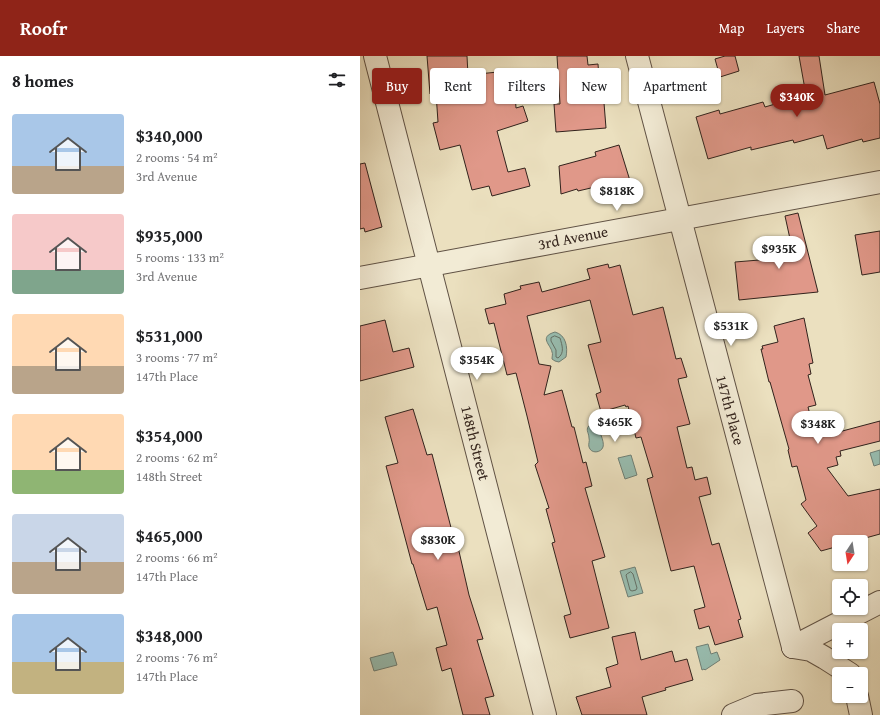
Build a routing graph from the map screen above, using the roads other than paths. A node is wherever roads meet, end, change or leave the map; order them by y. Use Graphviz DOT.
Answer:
graph roads {
  1 [pos="375,56"];
  2 [pos="637,56"];
  3 [pos="880,182"];
  4 [pos="679,218"];
  5 [pos="429,264"];
  6 [pos="360,278"];
  7 [pos="880,602"];
  8 [pos="793,647"];
  9 [pos="839,667"];
  10 [pos="792,700"];
  11 [pos="858,703"];
  12 [pos="545,715"];
  13 [pos="733,715"];
  14 [pos="860,715"];
  1 -- 5 [label="street, 148th Street"];
  2 -- 4 [label="street, 147th Place"];
  3 -- 4 [label="street, 3rd Avenue"];
  4 -- 5 [label="street, 3rd Avenue"];
  4 -- 8 [label="street, 147th Place"];
  5 -- 6 [label="street, 3rd Avenue"];
  5 -- 12 [label="street, 148th Street"];
  7 -- 8 [label="street"];
  8 -- 9 [label="street"];
  10 -- 13 [label="street"];
  11 -- 14 [label="street"];
}
